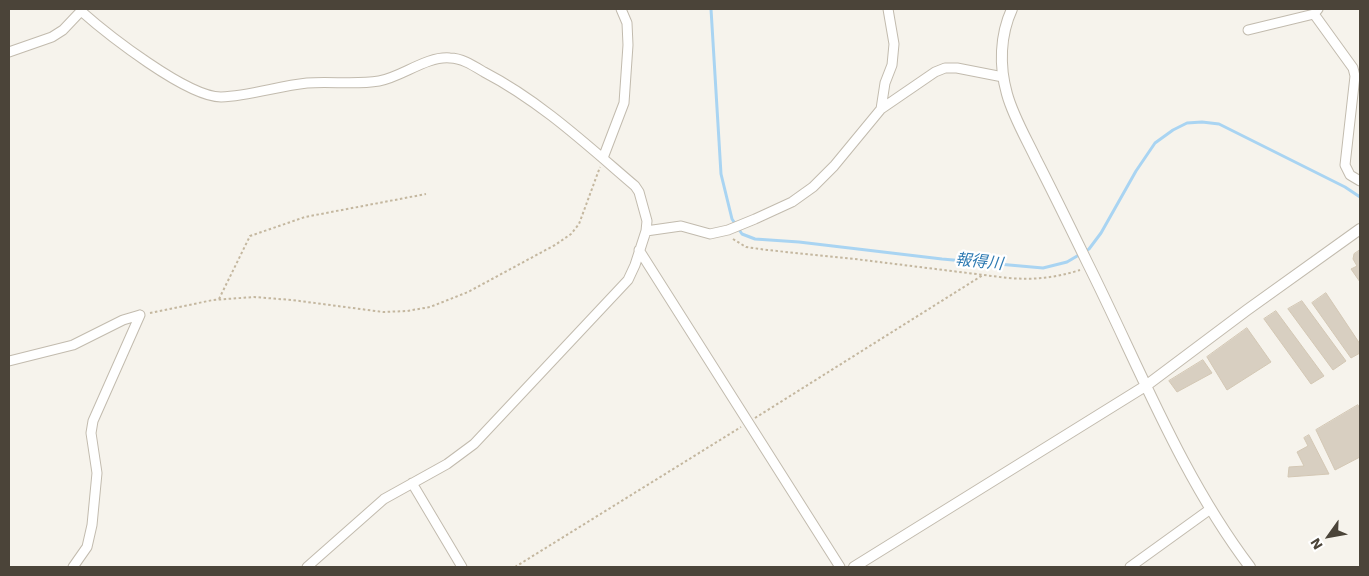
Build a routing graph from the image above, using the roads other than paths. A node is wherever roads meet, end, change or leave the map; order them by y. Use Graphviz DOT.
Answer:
graph roads {
  1 [pos="621,9"];
  2 [pos="888,9"];
  3 [pos="1012,9"];
  4 [pos="1316,12"];
  5 [pos="1248,30"];
  6 [pos="9,52"];
  7 [pos="1003,77"];
  8 [pos="881,109"];
  9 [pos="603,158"];
  10 [pos="1360,182"];
  11 [pos="1360,229"];
  12 [pos="646,232"];
  13 [pos="639,250"];
  14 [pos="9,361"];
  15 [pos="1147,385"];
  16 [pos="412,483"];
  17 [pos="1209,510"];
  18 [pos="73,567"];
  19 [pos="307,567"];
  20 [pos="462,567"];
  21 [pos="840,567"];
  22 [pos="854,567"];
  23 [pos="1130,567"];
  24 [pos="1250,567"];
  1 -- 9 [label="street"];
  2 -- 8 [label="street"];
  3 -- 7 [label="street"];
  4 -- 5 [label="street"];
  4 -- 10 [label="street"];
  6 -- 9 [label="street"];
  7 -- 8 [label="street"];
  7 -- 15 [label="street"];
  8 -- 12 [label="street"];
  9 -- 12 [label="street"];
  11 -- 15 [label="street"];
  12 -- 13 [label="street"];
  13 -- 16 [label="street"];
  13 -- 21 [label="street"];
  14 -- 18 [label="street"];
  15 -- 17 [label="street"];
  15 -- 22 [label="street"];
  16 -- 19 [label="street"];
  16 -- 20 [label="street"];
  17 -- 23 [label="street"];
  17 -- 24 [label="street"];
}
